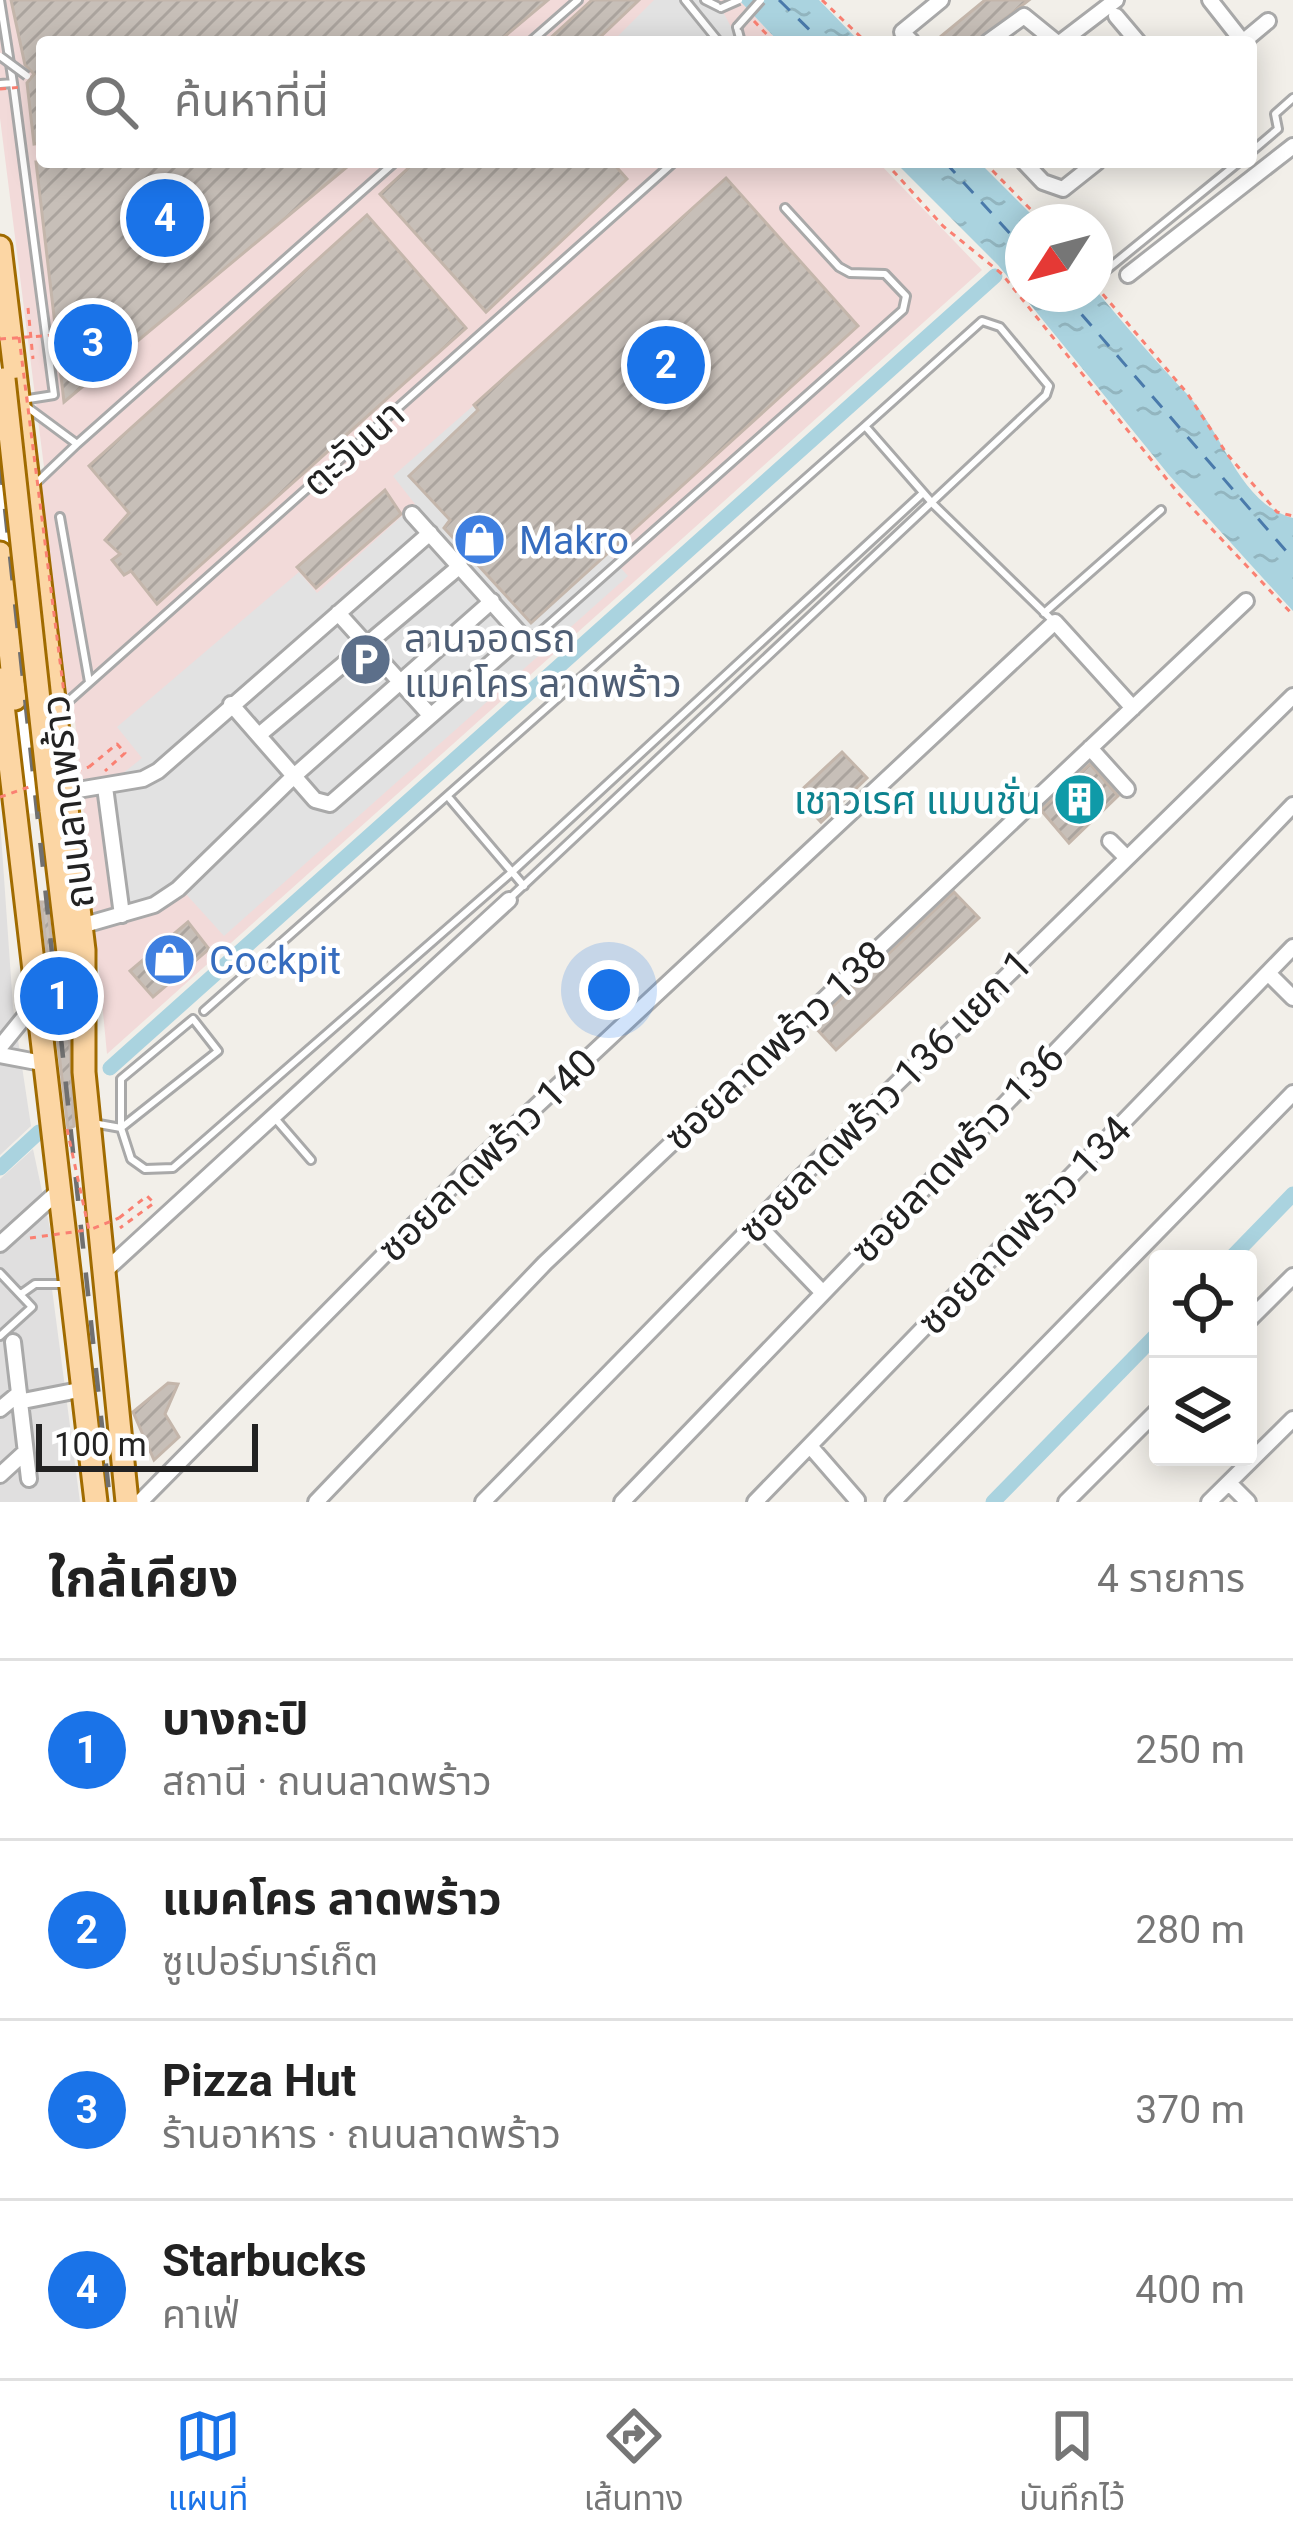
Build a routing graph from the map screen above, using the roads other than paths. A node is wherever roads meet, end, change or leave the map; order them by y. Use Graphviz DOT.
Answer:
graph roads {
  1 [pos="0,0"];
  2 [pos="578,0"];
  3 [pos="686,0"];
  4 [pos="705,0"];
  5 [pos="739,0"];
  6 [pos="761,0"];
  7 [pos="941,0"];
  8 [pos="1210,0"];
  9 [pos="1116,8"];
  10 [pos="1268,21"];
  11 [pos="537,36"];
  12 [pos="713,36"];
  13 [pos="739,36"];
  14 [pos="904,36"];
  15 [pos="996,36"];
  16 [pos="1050,36"];
  17 [pos="1068,36"];
  18 [pos="1134,36"];
  19 [pos="1240,36"];
  20 [pos="1250,36"];
  21 [pos="0,56"];
  22 [pos="27,76"];
  23 [pos="13,83"];
  24 [pos="0,87"];
  25 [pos="1293,98"];
  26 [pos="1293,146"];
  27 [pos="1257,147"];
  28 [pos="388,168"];
  29 [pos="668,168"];
  30 [pos="1029,168"];
  31 [pos="1090,168"];
  32 [pos="1232,168"];
  33 [pos="785,208"];
  34 [pos="0,247"];
  35 [pos="1113,265"];
  36 [pos="1128,275"];
  37 [pos="6,341"];
  38 [pos="9,400"];
  39 [pos="865,426"];
  40 [pos="77,444"];
  41 [pos="29,489"];
  42 [pos="923,493"];
  43 [pos="934,506"];
  44 [pos="1162,510"];
  45 [pos="412,514"];
  46 [pos="60,517"];
  47 [pos="430,533"];
  48 [pos="0,553"];
  49 [pos="460,566"];
  50 [pos="491,601"];
  51 [pos="1246,602"];
  52 [pos="338,613"];
  53 [pos="1050,618"];
  54 [pos="522,636"];
  55 [pos="367,644"];
  56 [pos="0,679"];
  57 [pos="400,681"];
  58 [pos="89,682"];
  59 [pos="1293,696"];
  60 [pos="231,704"];
  61 [pos="1133,708"];
  62 [pos="56,713"];
  63 [pos="430,715"];
  64 [pos="3,734"];
  65 [pos="259,736"];
  66 [pos="1090,748"];
  67 [pos="294,776"];
  68 [pos="70,782"];
  69 [pos="99,784"];
  70 [pos="1127,789"];
  71 [pos="450,799"];
  72 [pos="1293,805"];
  73 [pos="1110,841"];
  74 [pos="1127,858"];
  75 [pos="512,872"];
  76 [pos="524,886"];
  77 [pos="508,900"];
  78 [pos="122,915"];
  79 [pos="82,926"];
  80 [pos="1293,947"];
  81 [pos="1268,973"];
  82 [pos="1293,998"];
  83 [pos="35,1004"];
  84 [pos="204,1011"];
  85 [pos="0,1051"];
  86 [pos="42,1064"];
  87 [pos="84,1072"];
  88 [pos="1293,1093"];
  89 [pos="271,1114"];
  90 [pos="78,1126"];
  91 [pos="121,1129"];
  92 [pos="58,1160"];
  93 [pos="311,1160"];
  94 [pos="62,1188"];
  95 [pos="756,1222"];
  96 [pos="0,1244"];
  97 [pos="104,1271"];
  98 [pos="0,1273"];
  99 [pos="1293,1276"];
  100 [pos="72,1284"];
  101 [pos="823,1293"];
  102 [pos="21,1294"];
  103 [pos="1257,1312"];
  104 [pos="6,1339"];
  105 [pos="84,1389"];
  106 [pos="17,1399"];
  107 [pos="0,1409"];
  108 [pos="1149,1419"];
  109 [pos="1293,1419"];
  110 [pos="810,1445"];
  111 [pos="24,1453"];
  112 [pos="0,1475"];
  113 [pos="29,1479"];
  114 [pos="1229,1483"];
  115 [pos="856,1500"];
  116 [pos="96,1502"];
  117 [pos="127,1502"];
  118 [pos="140,1502"];
  119 [pos="316,1502"];
  120 [pos="483,1502"];
  121 [pos="622,1502"];
  122 [pos="755,1502"];
  123 [pos="893,1502"];
  124 [pos="1066,1502"];
  125 [pos="1209,1502"];
  126 [pos="1248,1502"];
  1 -- 23 [label="lane"];
  2 -- 11 [label="lane"];
  3 -- 12 [label="lane"];
  4 -- 5 [label="lane, bridge"];
  6 -- 13 [label="lane, bridge"];
  7 -- 14 [label="street"];
  8 -- 19 [label="street"];
  9 -- 17 [label="street"];
  9 -- 18 [label="street"];
  10 -- 20 [label="street"];
  15 -- 16 [label="street"];
  21 -- 22 [label="lane, bridge"];
  23 -- 24 [label="lane"];
  23 -- 38 [label="lane"];
  25 -- 27 [label="lane"];
  26 -- 36 [label="street"];
  28 -- 40 [label="lane"];
  29 -- 58 [label="lane, ตะวันนา"];
  30 -- 31 [label="street"];
  32 -- 35 [label="lane"];
  33 -- 54 [label="lane"];
  34 -- 38 [label="main road, ถนนลาดพร้าว"];
  37 -- 87 [label="main road, bridge"];
  38 -- 40 [label="lane"];
  38 -- 41 [label="main road, ถนนลาดพร้าว"];
  39 -- 42 [label="lane"];
  39 -- 43 [label="lane"];
  39 -- 71 [label="lane"];
  40 -- 41 [label="lane"];
  41 -- 62 [label="main road, ถนนลาดพร้าว"];
  42 -- 43 [label="lane"];
  42 -- 75 [label="lane"];
  43 -- 53 [label="lane"];
  43 -- 76 [label="lane"];
  44 -- 53 [label="lane"];
  45 -- 47 [label="street"];
  46 -- 58 [label="lane"];
  47 -- 49 [label="street"];
  47 -- 52 [label="street"];
  48 -- 92 [label="main road"];
  49 -- 50 [label="street"];
  49 -- 55 [label="street"];
  50 -- 54 [label="street"];
  50 -- 57 [label="street"];
  51 -- 61 [label="street, ซอยลาดพร้าว 138"];
  52 -- 55 [label="street"];
  52 -- 60 [label="street"];
  53 -- 61 [label="street"];
  53 -- 118 [label="street, ซอยลาดพร้าว 140"];
  54 -- 63 [label="street"];
  55 -- 57 [label="street"];
  55 -- 65 [label="street"];
  56 -- 64 [label="main road, ถนนลาดพร้าว"];
  57 -- 63 [label="street"];
  57 -- 67 [label="street"];
  58 -- 62 [label="lane, ตะวันนา"];
  59 -- 74 [label="street, ซอยลาดพร้าว 136 แยก 1"];
  60 -- 65 [label="street"];
  60 -- 69 [label="street"];
  61 -- 66 [label="street, ซอยลาดพร้าว 138"];
  62 -- 68 [label="main road, ถนนลาดพร้าว"];
  63 -- 67 [label="street"];
  64 -- 83 [label="main road, ถนนลาดพร้าว"];
  65 -- 67 [label="street"];
  66 -- 70 [label="street"];
  66 -- 119 [label="street, ซอยลาดพร้าว 138"];
  67 -- 78 [label="street"];
  68 -- 69 [label="street"];
  68 -- 79 [label="main road, ถนนลาดพร้าว"];
  69 -- 78 [label="street"];
  71 -- 75 [label="lane"];
  71 -- 84 [label="lane"];
  72 -- 101 [label="street, ซอยลาดพร้าว 136"];
  73 -- 74 [label="street"];
  74 -- 95 [label="street, ซอยลาดพร้าว 136 แยก 1"];
  75 -- 76 [label="lane"];
  75 -- 91 [label="lane"];
  76 -- 77 [label="lane"];
  77 -- 89 [label="street"];
  78 -- 79 [label="street"];
  79 -- 87 [label="main road, ถนนลาดพร้าว"];
  80 -- 81 [label="street, ซอยลาดพร้าว 134"];
  81 -- 82 [label="street"];
  81 -- 110 [label="street, ซอยลาดพร้าว 134"];
  83 -- 85 [label="street"];
  83 -- 86 [label="main road, ถนนลาดพร้าว"];
  85 -- 86 [label="street"];
  86 -- 92 [label="main road, ถนนลาดพร้าว"];
  87 -- 90 [label="main road, ถนนลาดพร้าว"];
  88 -- 123 [label="street"];
  89 -- 93 [label="lane"];
  89 -- 97 [label="street"];
  90 -- 91 [label="lane"];
  90 -- 97 [label="main road, ถนนลาดพร้าว"];
  91 -- 91 [label="lane"];
  92 -- 94 [label="main road, ถนนลาดพร้าว"];
  94 -- 96 [label="street"];
  94 -- 100 [label="main road, ถนนลาดพร้าว"];
  95 -- 101 [label="street"];
  95 -- 120 [label="street, ซอยลาดพร้าว 136 แยก 1"];
  97 -- 117 [label="main road, ถนนลาดพร้าว"];
  98 -- 102 [label="lane"];
  99 -- 103 [label="street"];
  100 -- 102 [label="lane"];
  100 -- 105 [label="main road, ถนนลาดพร้าว"];
  101 -- 121 [label="street, ซอยลาดพร้าว 136"];
  102 -- 104 [label="lane"];
  104 -- 106 [label="street"];
  105 -- 106 [label="street"];
  105 -- 116 [label="main road, ถนนลาดพร้าว"];
  106 -- 107 [label="street"];
  106 -- 111 [label="street"];
  108 -- 124 [label="street"];
  109 -- 114 [label="street"];
  110 -- 115 [label="street"];
  110 -- 122 [label="street, ซอยลาดพร้าว 134"];
  111 -- 112 [label="street"];
  111 -- 113 [label="street"];
  114 -- 125 [label="street"];
  114 -- 126 [label="street"];
}
